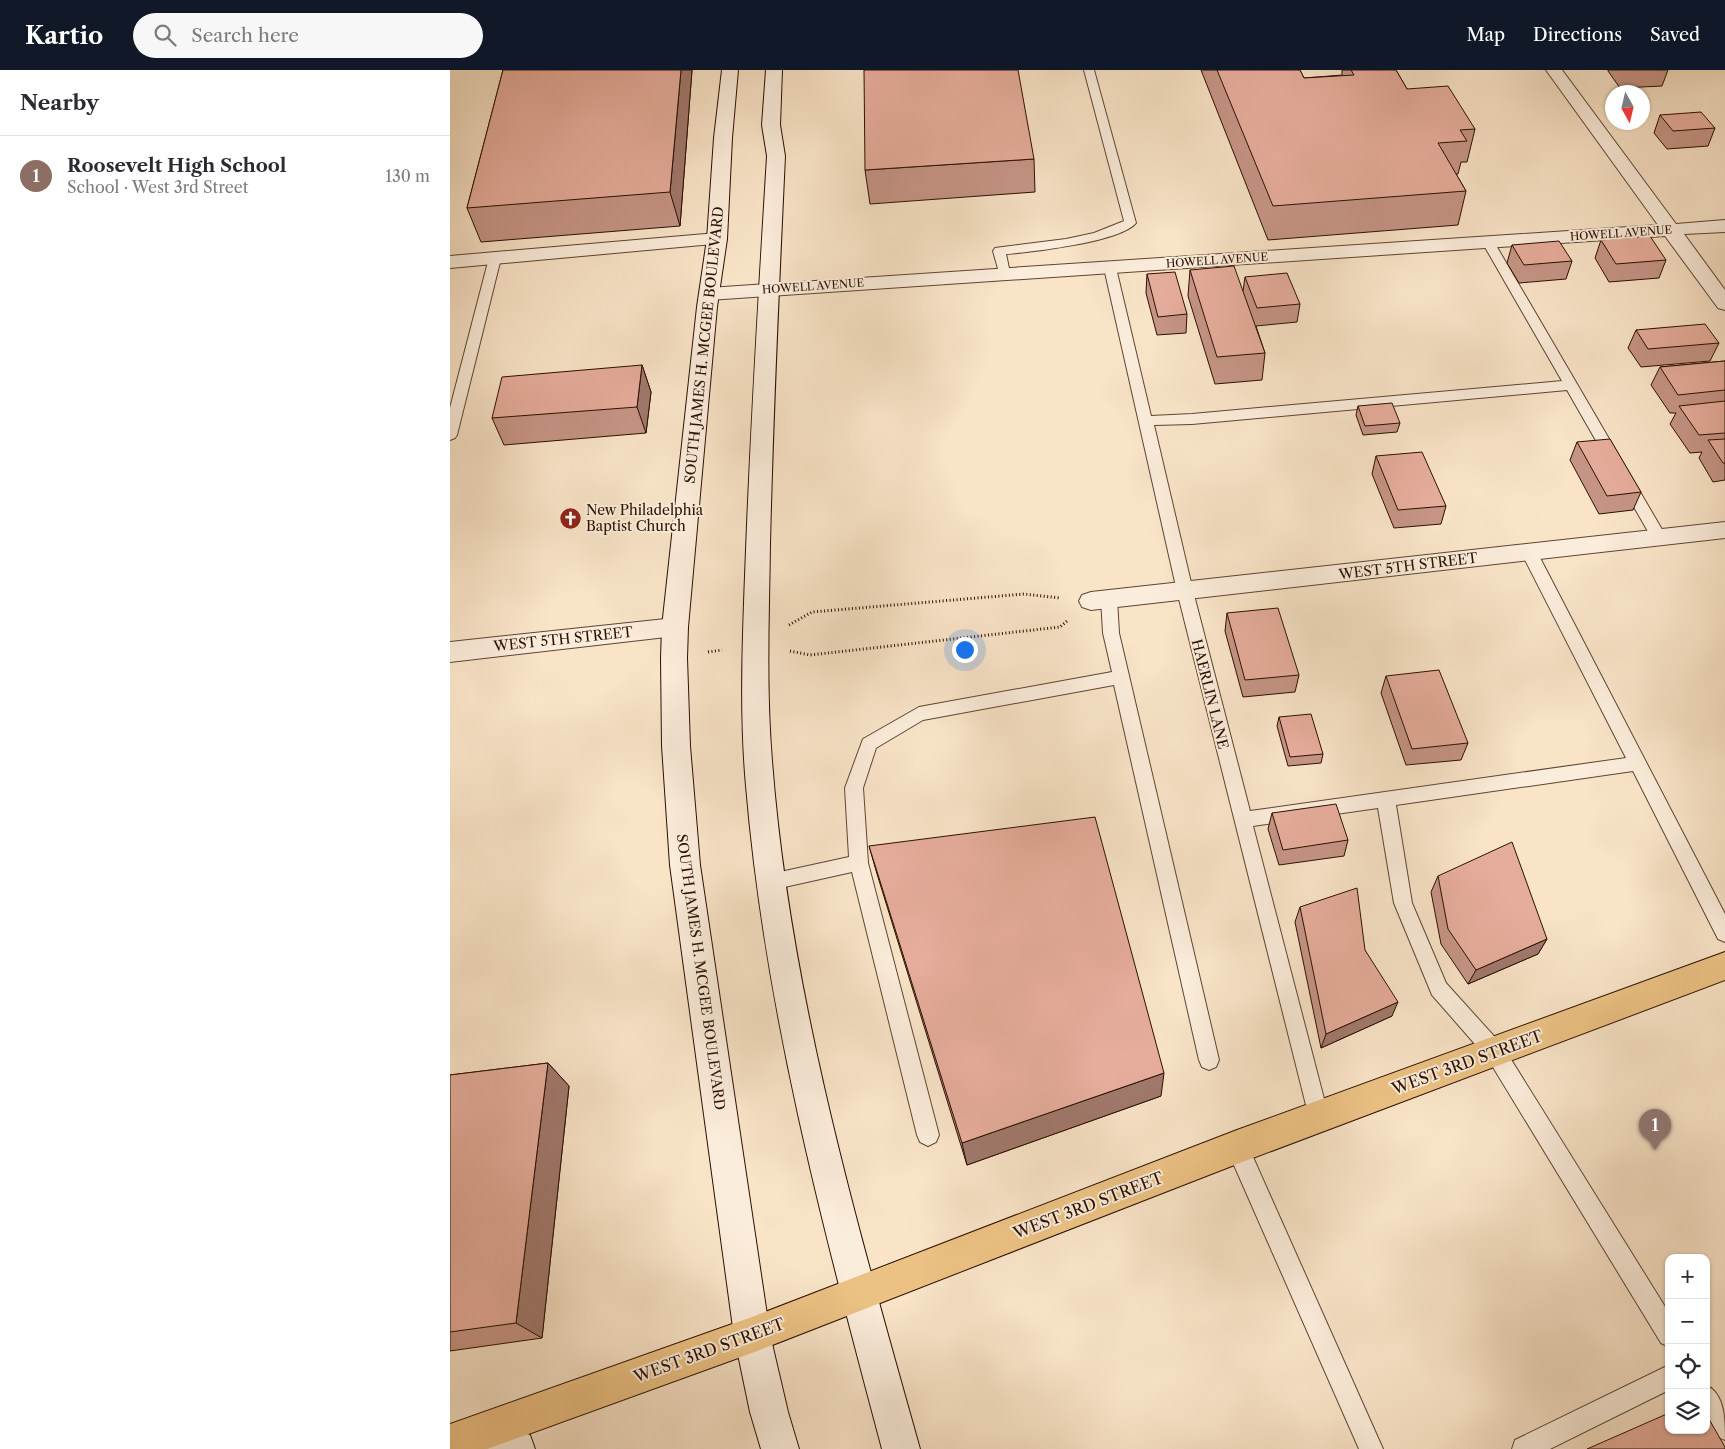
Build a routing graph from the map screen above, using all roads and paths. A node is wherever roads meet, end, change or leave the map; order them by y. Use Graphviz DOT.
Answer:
graph roads {
  1 [pos="730,70"];
  2 [pos="774,70"];
  3 [pos="1089,70"];
  4 [pos="1554,70"];
  5 [pos="1725,226"];
  6 [pos="1671,229"];
  7 [pos="716,240"];
  8 [pos="1488,242"];
  9 [pos="495,258"];
  10 [pos="450,262"];
  11 [pos="1110,268"];
  12 [pos="1004,273"];
  13 [pos="770,289"];
  14 [pos="709,294"];
  15 [pos="1725,304"];
  16 [pos="1571,385"];
  17 [pos="1146,421"];
  18 [pos="450,435"];
  19 [pos="1725,530"];
  20 [pos="1659,538"];
  21 [pos="1529,552"];
  22 [pos="1185,591"];
  23 [pos="1100,600"];
  24 [pos="675,627"];
  25 [pos="755,645"];
  26 [pos="450,652"];
  27 [pos="674,658"];
  28 [pos="1121,677"];
  29 [pos="1638,764"];
  30 [pos="1386,800"];
  31 [pos="1242,820"];
  32 [pos="859,863"];
  33 [pos="771,882"];
  34 [pos="1725,933"];
  35 [pos="1725,966"];
  36 [pos="1495,1052"];
  37 [pos="1209,1060"];
  38 [pos="1318,1118"];
  39 [pos="928,1135"];
  40 [pos="1237,1147"];
  41 [pos="858,1293"];
  42 [pos="1665,1328"];
  43 [pos="752,1335"];
  44 [pos="1665,1379"];
  45 [pos="1710,1404"];
  46 [pos="1725,1428"];
  47 [pos="450,1443"];
  48 [pos="476,1449"];
  49 [pos="516,1449"];
  50 [pos="780,1449"];
  51 [pos="901,1449"];
  52 [pos="1371,1449"];
  53 [pos="1524,1449"];
  1 -- 7 [label="main road, SOUTH JAMES H. MCGEE BOULEVARD"];
  2 -- 13 [label="main road"];
  3 -- 12 [label="lane"];
  4 -- 6 [label="main road"];
  5 -- 6 [label="main road, HOWELL AVENUE"];
  6 -- 8 [label="main road, HOWELL AVENUE"];
  6 -- 15 [label="main road"];
  7 -- 9 [label="main road"];
  7 -- 14 [label="main road, SOUTH JAMES H. MCGEE BOULEVARD"];
  8 -- 11 [label="main road, HOWELL AVENUE"];
  8 -- 16 [label="lane"];
  9 -- 10 [label="main road"];
  9 -- 18 [label="lane"];
  11 -- 12 [label="main road, HOWELL AVENUE"];
  11 -- 17 [label="lane, HAERLIN LANE"];
  12 -- 13 [label="main road, HOWELL AVENUE"];
  13 -- 14 [label="main road, HOWELL AVENUE"];
  13 -- 25 [label="main road"];
  14 -- 24 [label="main road, SOUTH JAMES H. MCGEE BOULEVARD"];
  16 -- 17 [label="lane"];
  16 -- 20 [label="lane"];
  17 -- 22 [label="lane, HAERLIN LANE"];
  19 -- 20 [label="main road, WEST 5TH STREET"];
  20 -- 21 [label="main road, WEST 5TH STREET"];
  21 -- 22 [label="main road, WEST 5TH STREET"];
  21 -- 29 [label="lane"];
  22 -- 23 [label="main road, WEST 5TH STREET"];
  22 -- 31 [label="lane, HAERLIN LANE"];
  23 -- 25 [label="path"];
  23 -- 25 [label="path"];
  23 -- 28 [label="lane"];
  24 -- 26 [label="main road, WEST 5TH STREET"];
  24 -- 27 [label="main road, SOUTH JAMES H. MCGEE BOULEVARD"];
  25 -- 27 [label="path"];
  25 -- 33 [label="main road"];
  27 -- 43 [label="main road, SOUTH JAMES H. MCGEE BOULEVARD"];
  28 -- 32 [label="lane"];
  28 -- 37 [label="lane"];
  29 -- 30 [label="lane"];
  29 -- 34 [label="lane"];
  30 -- 31 [label="lane"];
  30 -- 36 [label="lane"];
  31 -- 38 [label="lane, HAERLIN LANE"];
  32 -- 33 [label="lane"];
  32 -- 39 [label="lane"];
  33 -- 41 [label="main road"];
  35 -- 36 [label="main road, WEST 3RD STREET"];
  36 -- 38 [label="main road, WEST 3RD STREET"];
  36 -- 42 [label="lane"];
  38 -- 40 [label="main road, WEST 3RD STREET"];
  40 -- 41 [label="main road, WEST 3RD STREET"];
  40 -- 52 [label="lane"];
  41 -- 43 [label="main road, WEST 3RD STREET"];
  41 -- 51 [label="main road"];
  43 -- 47 [label="main road, WEST 3RD STREET"];
  43 -- 50 [label="main road, SOUTH JAMES H. MCGEE BOULEVARD"];
  44 -- 53 [label="lane"];
  45 -- 46 [label="lane"];
  48 -- 49 [label="main road"];
}
